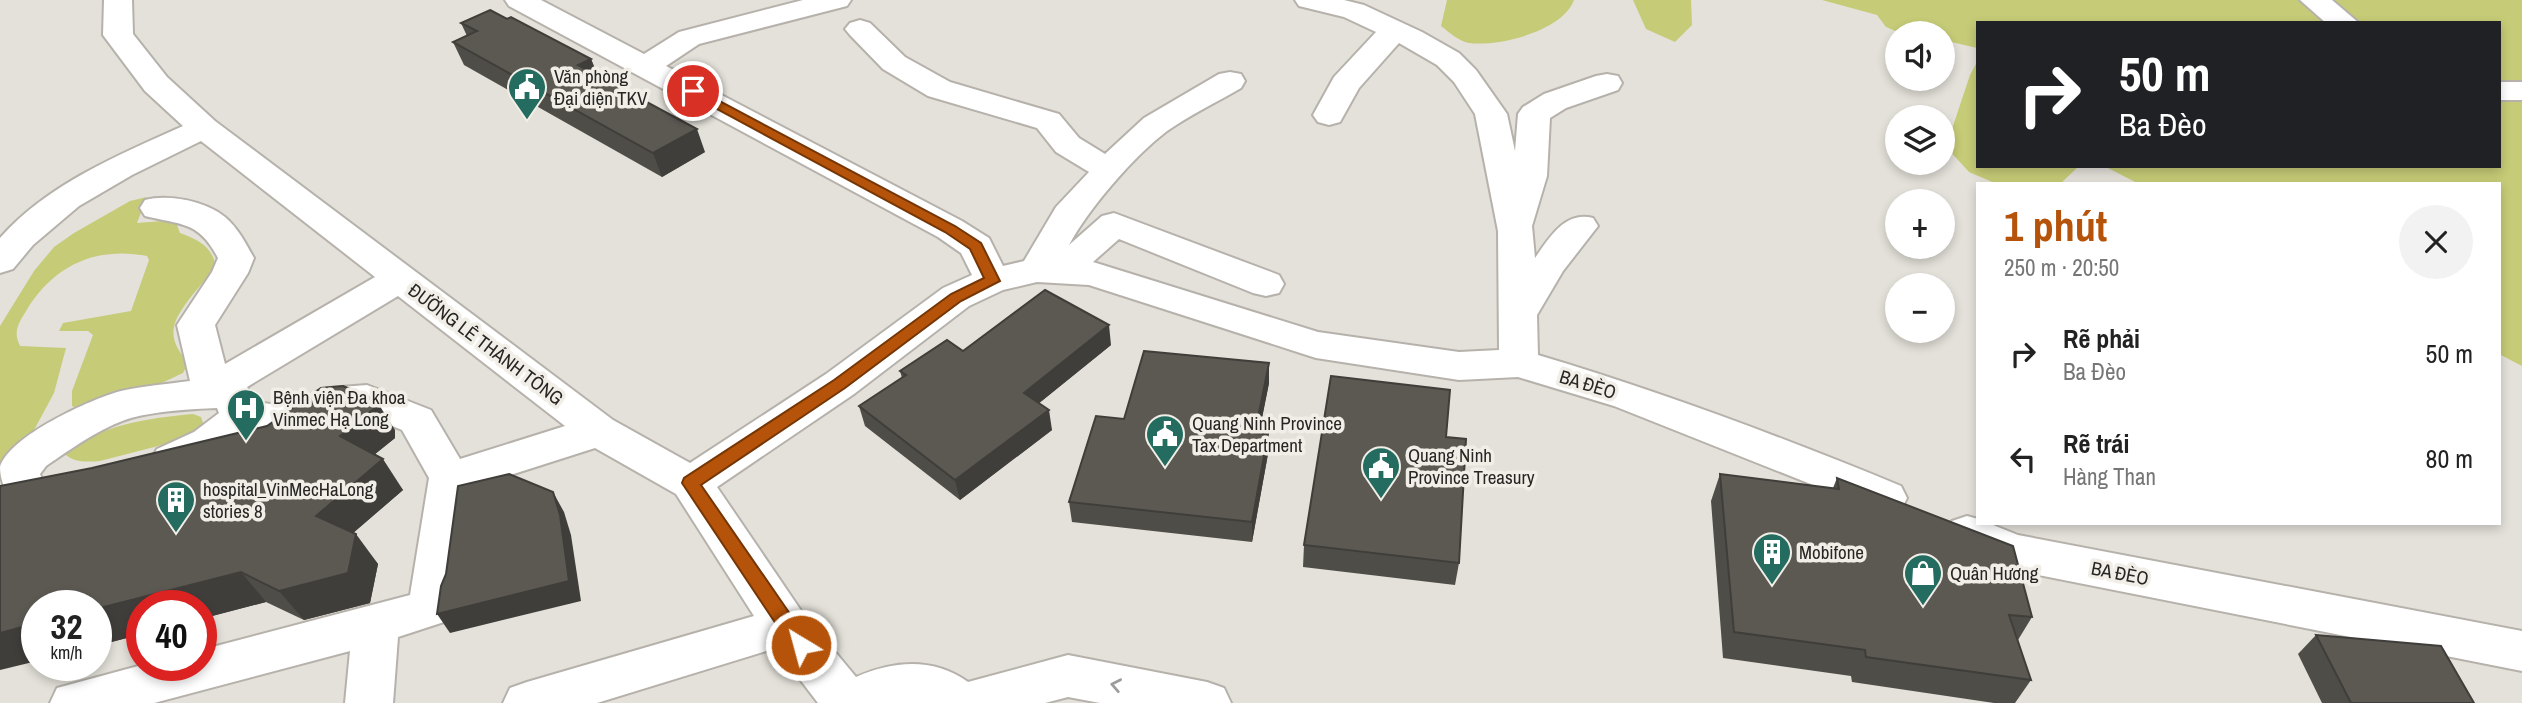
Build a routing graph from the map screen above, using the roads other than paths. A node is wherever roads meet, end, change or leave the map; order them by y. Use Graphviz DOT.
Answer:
graph roads {
  1 [pos="118,0"];
  2 [pos="837,0"];
  3 [pos="1309,0"];
  4 [pos="2314,0"];
  5 [pos="535,3"];
  6 [pos="732,12"];
  7 [pos="2342,21"];
  8 [pos="860,29"];
  9 [pos="1395,30"];
  10 [pos="646,66"];
  11 [pos="1230,81"];
  12 [pos="1607,83"];
  13 [pos="2522,90"];
  14 [pos="2501,91"];
  15 [pos="1329,115"];
  16 [pos="204,128"];
  17 [pos="1110,169"];
  18 [pos="157,208"];
  19 [pos="1581,226"];
  20 [pos="1516,231"];
  21 [pos="0,261"];
  22 [pos="1049,271"];
  23 [pos="400,279"];
  24 [pos="992,281"];
  25 [pos="1266,284"];
  26 [pos="1519,313"];
  27 [pos="1519,362"];
  28 [pos="223,404"];
  29 [pos="599,431"];
  30 [pos="143,471"];
  31 [pos="450,478"];
  32 [pos="21,483"];
  33 [pos="691,483"];
  34 [pos="376,625"];
  35 [pos="786,626"];
  36 [pos="2522,651"];
  37 [pos="74,703"];
  38 [pos="369,703"];
  39 [pos="527,703"];
  40 [pos="849,703"];
  41 [pos="959,703"];
  42 [pos="969,703"];
  43 [pos="1207,703"];
  1 -- 16 [label="street, ĐƯỜNG LÊ THÁNH TÔNG"];
  2 -- 6 [label="street"];
  3 -- 9 [label="street"];
  4 -- 7 [label="street"];
  5 -- 10 [label="street"];
  6 -- 10 [label="street"];
  8 -- 17 [label="street"];
  9 -- 15 [label="street"];
  9 -- 20 [label="street"];
  10 -- 24 [label="street"];
  11 -- 17 [label="street"];
  12 -- 20 [label="street"];
  13 -- 14 [label="street"];
  16 -- 21 [label="street"];
  16 -- 23 [label="street, ĐƯỜNG LÊ THÁNH TÔNG"];
  17 -- 22 [label="street"];
  18 -- 28 [label="street"];
  19 -- 26 [label="street"];
  20 -- 26 [label="street"];
  22 -- 24 [label="street, BA ĐÈO"];
  22 -- 25 [label="street"];
  22 -- 27 [label="street, BA ĐÈO"];
  23 -- 28 [label="street"];
  23 -- 29 [label="street, ĐƯỜNG LÊ THÁNH TÔNG"];
  24 -- 33 [label="street, BA ĐÈO"];
  26 -- 27 [label="street"];
  27 -- 36 [label="street, BA ĐÈO"];
  28 -- 30 [label="street"];
  28 -- 31 [label="street"];
  28 -- 32 [label="street"];
  29 -- 31 [label="street"];
  29 -- 33 [label="street, ĐƯỜNG LÊ THÁNH TÔNG"];
  31 -- 34 [label="street"];
  33 -- 35 [label="street, ĐƯỜNG LÊ THÁNH TÔNG"];
  34 -- 37 [label="street"];
  34 -- 38 [label="street"];
  35 -- 39 [label="street"];
  35 -- 40 [label="street, ĐƯỜNG LÊ THÁNH TÔNG"];
  40 -- 41 [label="street"];
  43 -- 42 [label="street, one-way"];
}
